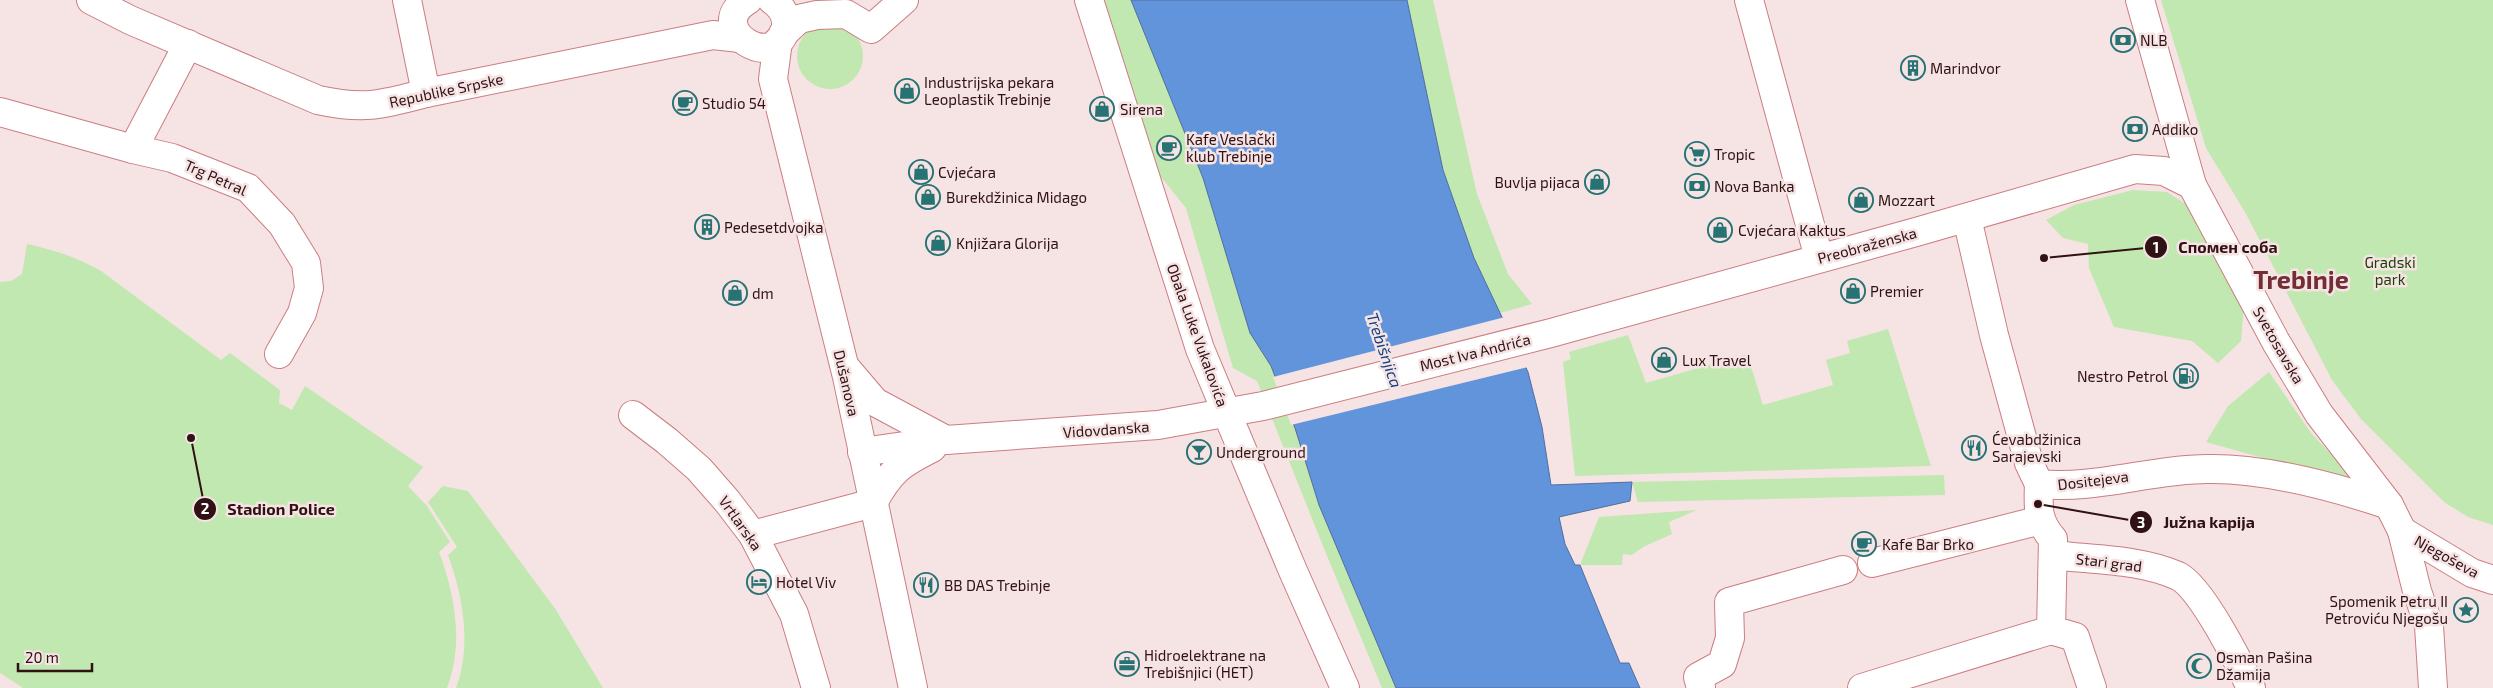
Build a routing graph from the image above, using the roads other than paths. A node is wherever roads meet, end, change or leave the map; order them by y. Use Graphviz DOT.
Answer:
graph roads {
  1 [pos="91,0"];
  2 [pos="407,0"];
  3 [pos="904,0"];
  4 [pos="1089,0"];
  5 [pos="1749,0"];
  6 [pos="2140,0"];
  7 [pos="739,20"];
  8 [pos="783,21"];
  9 [pos="188,44"];
  10 [pos="772,79"];
  11 [pos="426,93"];
  12 [pos="0,112"];
  13 [pos="133,149"];
  14 [pos="2192,185"];
  15 [pos="1967,218"];
  16 [pos="1819,258"];
  17 [pos="1540,336"];
  18 [pos="279,354"];
  19 [pos="843,364"];
  20 [pos="1263,406"];
  21 [pos="1226,413"];
  22 [pos="633,416"];
  23 [pos="946,440"];
  24 [pos="862,452"];
  25 [pos="2039,484"];
  26 [pos="873,503"];
  27 [pos="2389,505"];
  28 [pos="2041,520"];
  29 [pos="2402,531"];
  30 [pos="753,535"];
  31 [pos="2053,555"];
  32 [pos="1872,563"];
  33 [pos="1843,570"];
  34 [pos="2493,580"];
  35 [pos="2051,630"];
  36 [pos="816,688"];
  37 [pos="913,688"];
  38 [pos="1345,688"];
  39 [pos="1701,688"];
  40 [pos="1862,688"];
  41 [pos="2092,688"];
  42 [pos="2251,688"];
  43 [pos="2433,688"];
  1 -- 9 [label="street, Republike Srpske"];
  2 -- 11 [label="street"];
  3 -- 8 [label="street, Republike Srpske"];
  4 -- 21 [label="street, Obala Luke Vukalovića"];
  5 -- 16 [label="street"];
  6 -- 14 [label="street, Svetosavska"];
  7 -- 8 [label="street, Republike Srpske"];
  7 -- 10 [label="street"];
  7 -- 11 [label="street, Republike Srpske"];
  8 -- 10 [label="street"];
  9 -- 11 [label="street, Republike Srpske"];
  9 -- 13 [label="street"];
  10 -- 19 [label="street, Dušanova"];
  12 -- 13 [label="street, Trg Petral"];
  13 -- 18 [label="street, Trg Petral"];
  14 -- 15 [label="street, Preobraženska"];
  14 -- 27 [label="street, Svetosavska"];
  15 -- 16 [label="street, Preobraženska"];
  15 -- 25 [label="street, Dositejeva"];
  16 -- 17 [label="street, Preobraženska"];
  17 -- 20 [label="street, Most Iva Andrića"];
  19 -- 23 [label="street"];
  19 -- 24 [label="street, Dušanova"];
  20 -- 21 [label="street, Vidovdanska"];
  21 -- 23 [label="street, Vidovdanska"];
  21 -- 38 [label="street, Obala Luke Vukalovića"];
  22 -- 30 [label="street, Vrtlarska"];
  23 -- 24 [label="street, Vidovdanska"];
  23 -- 26 [label="street, Vidovdanska"];
  24 -- 26 [label="street, Dušanova"];
  25 -- 27 [label="street, Dositejeva"];
  25 -- 28 [label="street, Stari grad"];
  26 -- 30 [label="street"];
  26 -- 37 [label="street, Dušanova"];
  27 -- 29 [label="street, Svetosavska"];
  28 -- 31 [label="street, Stari grad"];
  28 -- 32 [label="street"];
  29 -- 34 [label="street, Njegoševa"];
  29 -- 43 [label="street, Svetosavska"];
  30 -- 36 [label="street, Vrtlarska"];
  31 -- 35 [label="street, Stari grad"];
  31 -- 42 [label="street, Stari grad"];
  33 -- 39 [label="street"];
  35 -- 40 [label="street"];
  35 -- 41 [label="street"];
}
